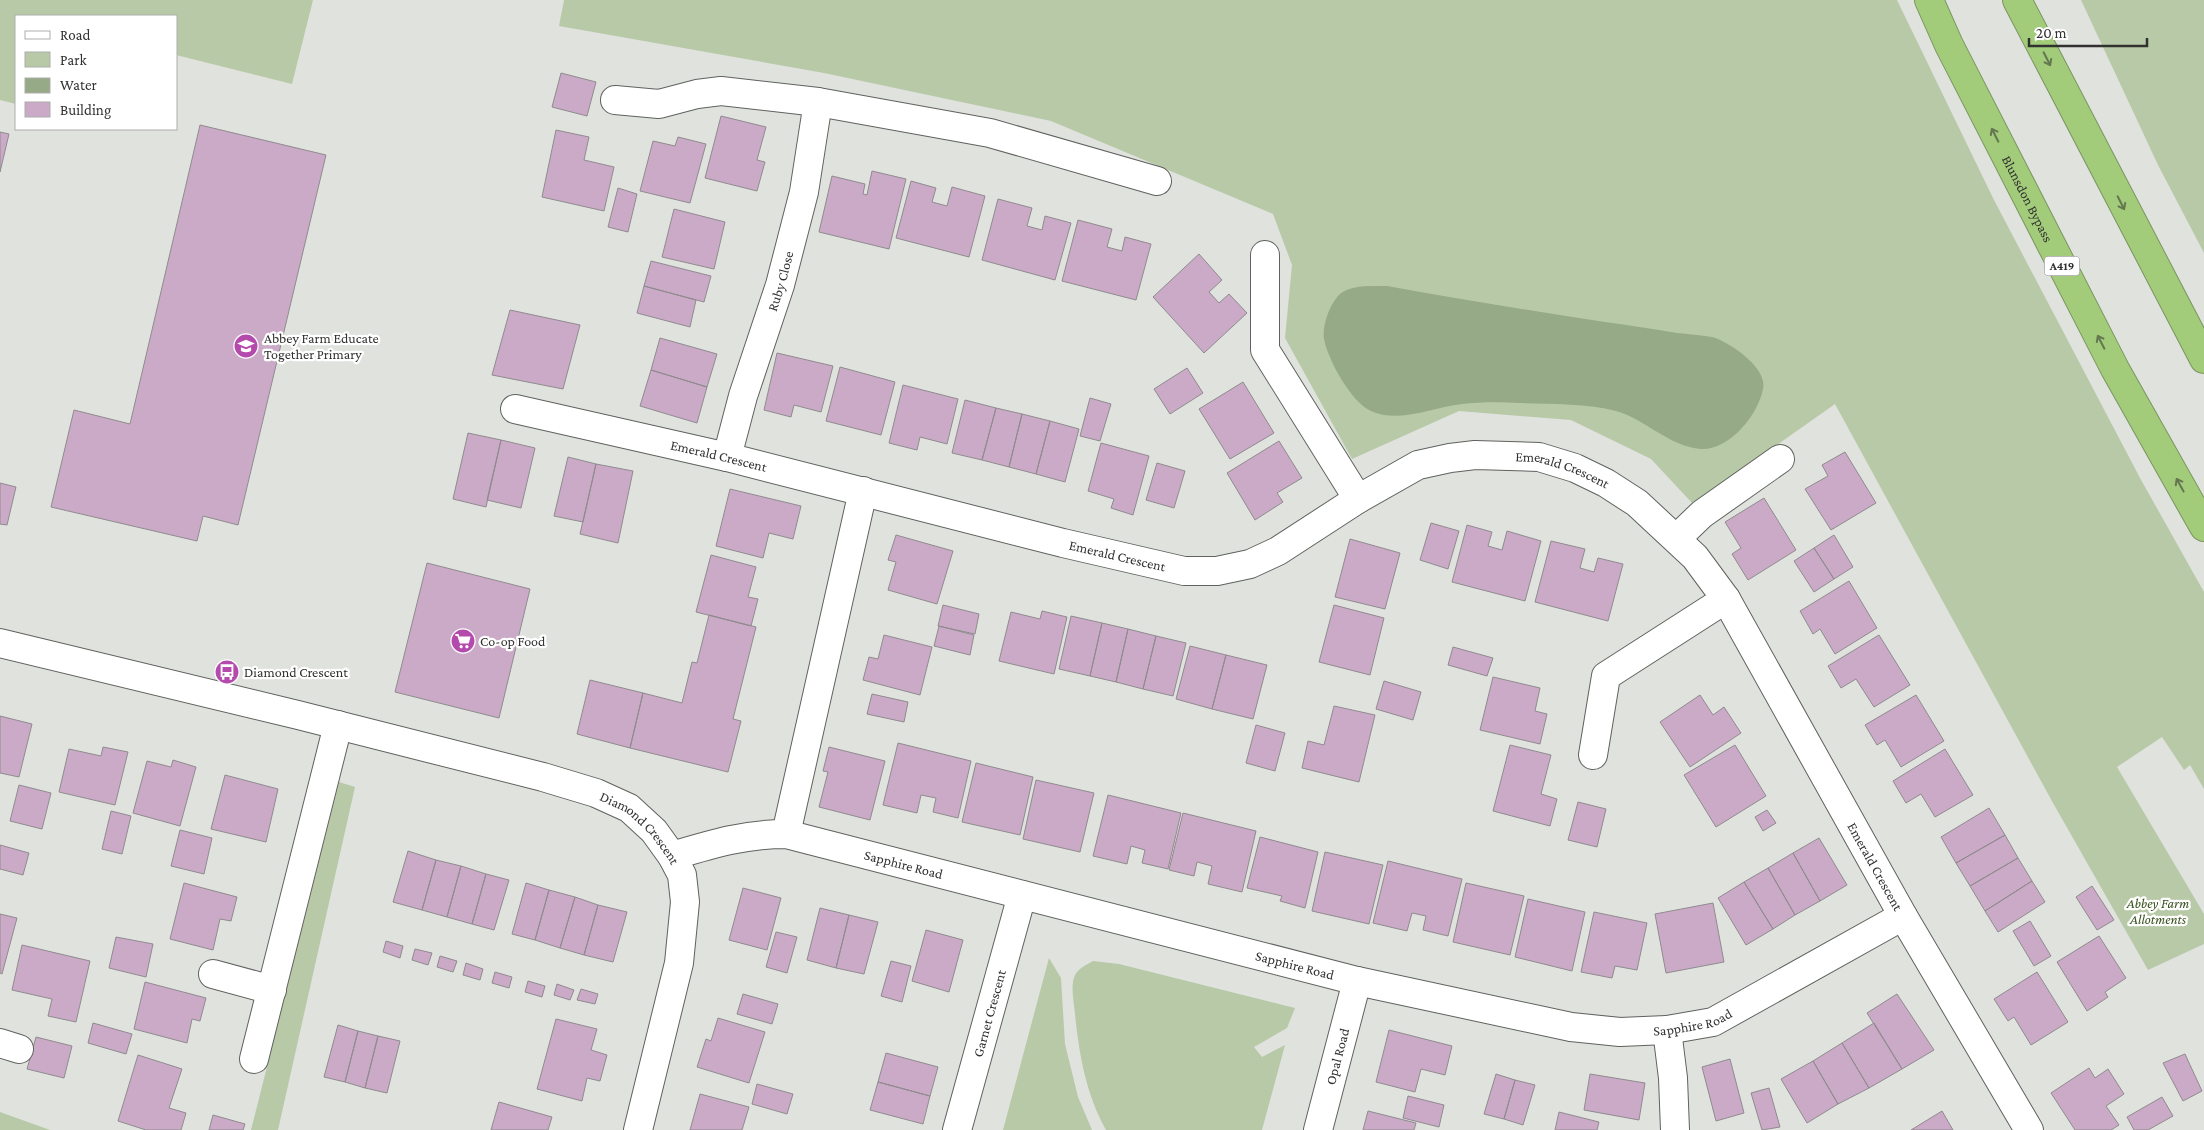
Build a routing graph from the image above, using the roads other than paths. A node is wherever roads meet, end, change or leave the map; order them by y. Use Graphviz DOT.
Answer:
graph roads {
  1 [pos="1929,0"];
  2 [pos="2017,0"];
  3 [pos="615,100"];
  4 [pos="818,102"];
  5 [pos="1157,182"];
  6 [pos="1265,255"];
  7 [pos="2204,360"];
  8 [pos="515,409"];
  9 [pos="727,457"];
  10 [pos="1780,459"];
  11 [pos="863,491"];
  12 [pos="1358,499"];
  13 [pos="2204,527"];
  14 [pos="1677,538"];
  15 [pos="1726,599"];
  16 [pos="0,643"];
  17 [pos="338,725"];
  18 [pos="1593,755"];
  19 [pos="786,834"];
  20 [pos="672,856"];
  21 [pos="1022,895"];
  22 [pos="1903,916"];
  23 [pos="213,974"];
  24 [pos="1357,981"];
  25 [pos="272,990"];
  26 [pos="1667,1030"];
  27 [pos="254,1059"];
  28 [pos="638,1130"];
  29 [pos="957,1130"];
  30 [pos="1318,1130"];
  31 [pos="1675,1130"];
  32 [pos="2029,1130"];
  13 -- 1 [label="highway, Blunsdon Bypass / A419, one-way"];
  2 -- 7 [label="highway, one-way"];
  3 -- 4 [label="street"];
  4 -- 5 [label="street"];
  4 -- 9 [label="street, Ruby Close"];
  6 -- 12 [label="street"];
  8 -- 9 [label="street, Emerald Crescent"];
  9 -- 11 [label="street, Emerald Crescent"];
  10 -- 14 [label="street"];
  11 -- 12 [label="street, Emerald Crescent"];
  11 -- 19 [label="street"];
  12 -- 14 [label="street, Emerald Crescent"];
  14 -- 15 [label="street, Emerald Crescent"];
  15 -- 18 [label="street"];
  15 -- 22 [label="street, Emerald Crescent"];
  16 -- 17 [label="street, Diamond Crescent"];
  17 -- 20 [label="street, Diamond Crescent"];
  17 -- 25 [label="street"];
  19 -- 20 [label="street, Sapphire Road"];
  19 -- 21 [label="street, Sapphire Road"];
  20 -- 28 [label="street, Diamond Crescent"];
  21 -- 24 [label="street, Sapphire Road"];
  21 -- 29 [label="street, Garnet Crescent"];
  22 -- 26 [label="street, Sapphire Road"];
  22 -- 32 [label="street, Emerald Crescent"];
  23 -- 25 [label="street"];
  24 -- 26 [label="street, Sapphire Road"];
  24 -- 30 [label="street, Opal Road"];
  25 -- 27 [label="street"];
  26 -- 31 [label="street"];
}
